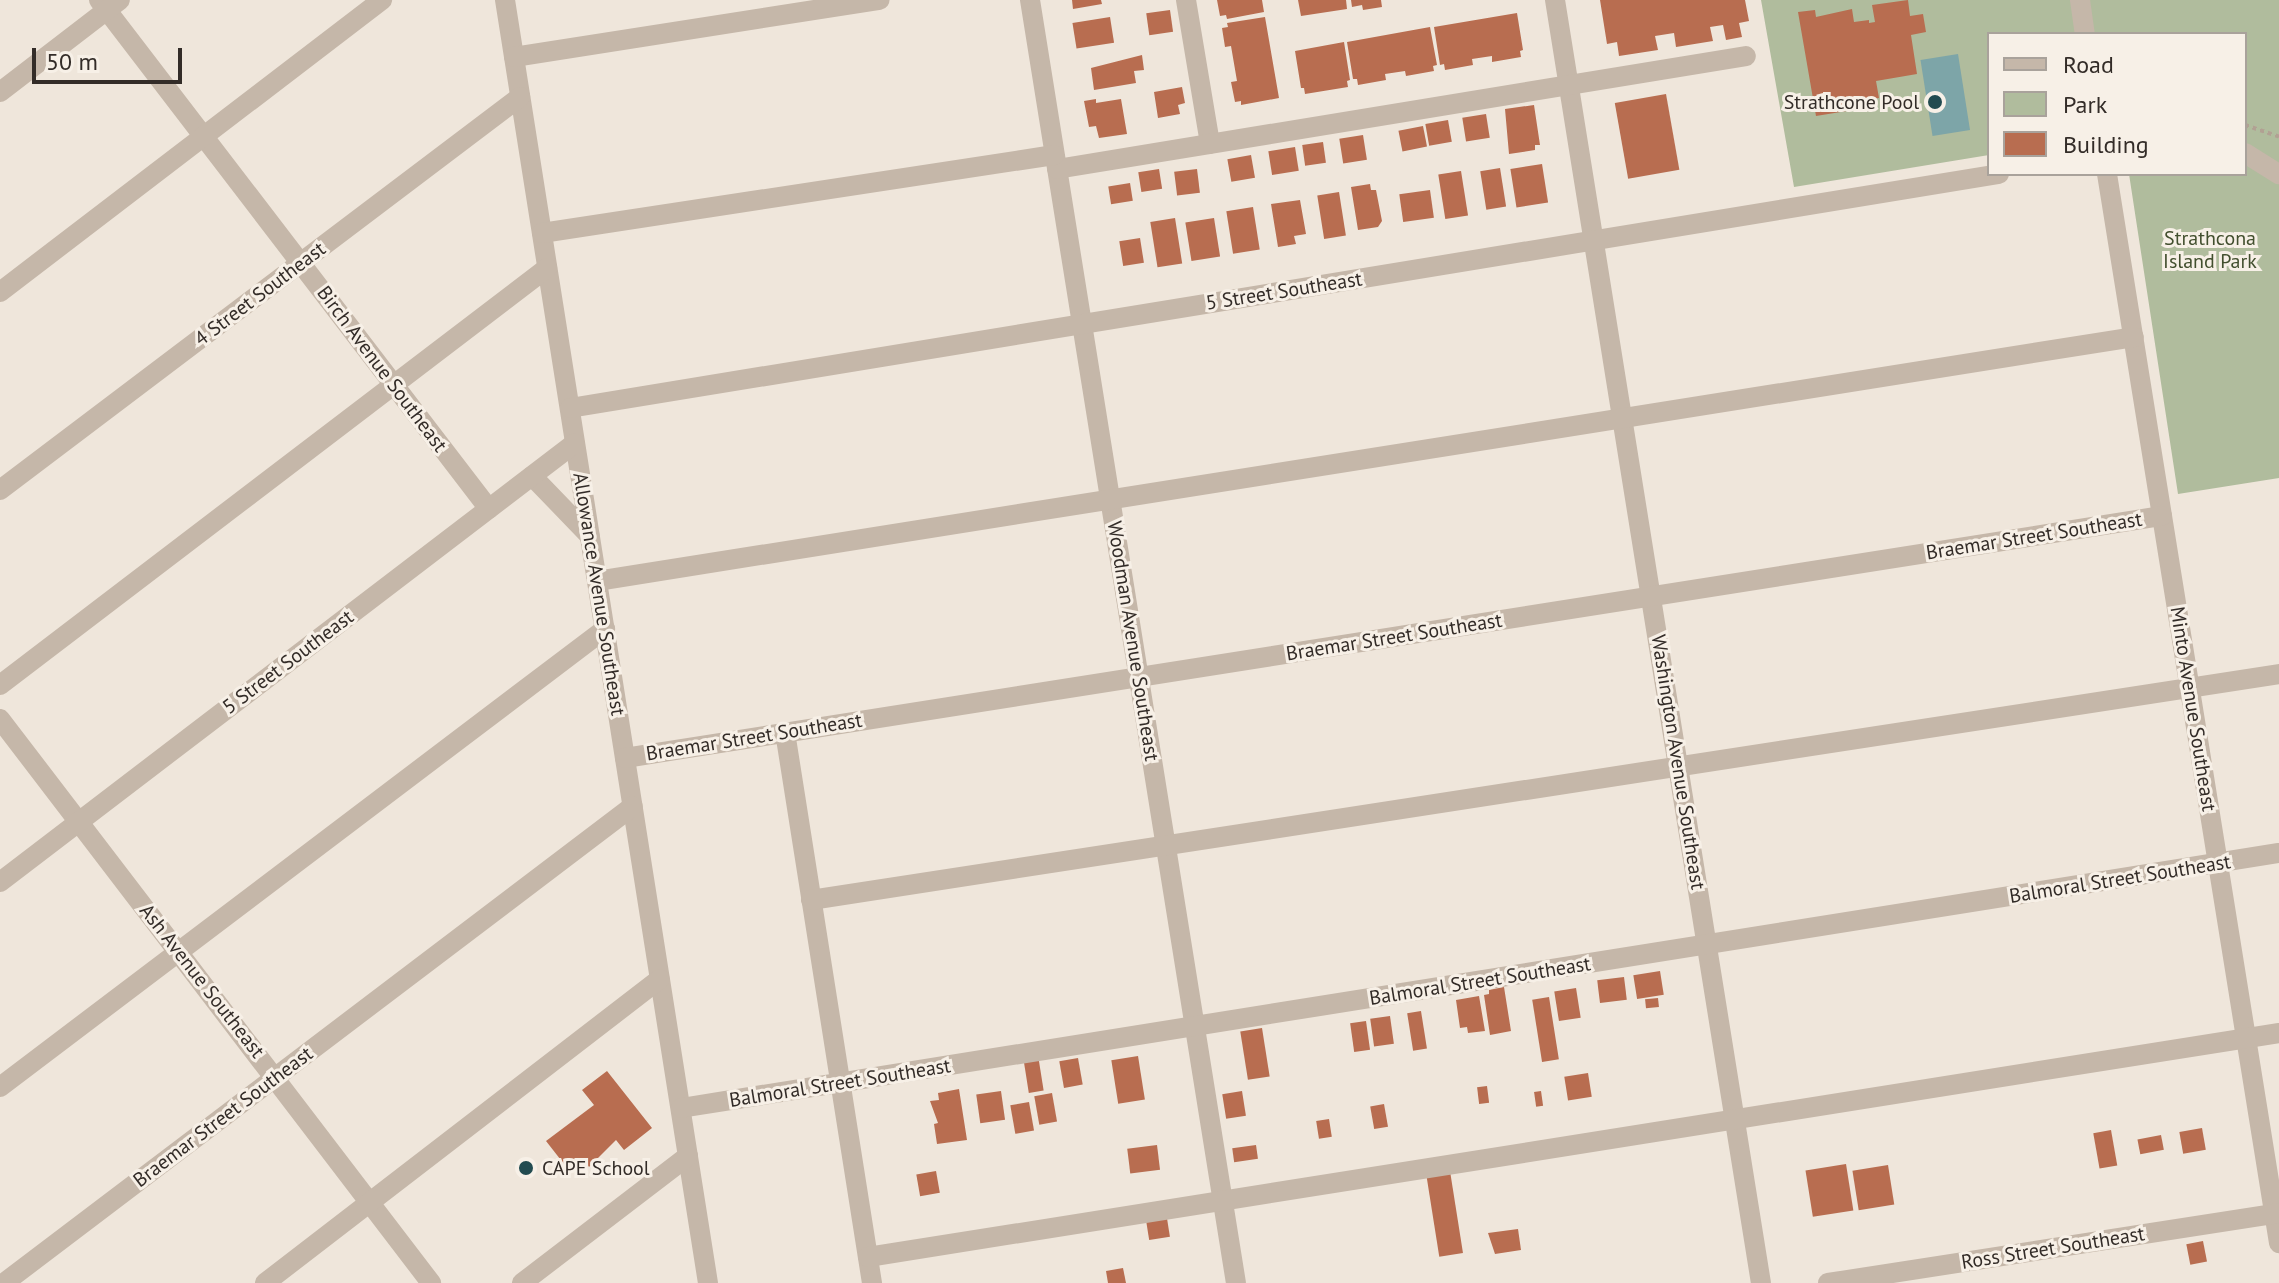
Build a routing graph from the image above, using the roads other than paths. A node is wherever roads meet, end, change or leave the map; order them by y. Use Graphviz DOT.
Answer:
graph roads {
  1 [pos="382,0"];
  2 [pos="505,0"];
  3 [pos="880,0"];
  4 [pos="1030,0"];
  5 [pos="1186,0"];
  6 [pos="1555,0"];
  7 [pos="2080,0"];
  8 [pos="109,3"];
  9 [pos="2085,32"];
  10 [pos="1746,56"];
  11 [pos="514,57"];
  12 [pos="1569,85"];
  13 [pos="0,92"];
  14 [pos="520,97"];
  15 [pos="204,136"];
  16 [pos="1210,144"];
  17 [pos="2247,154"];
  18 [pos="1056,162"];
  19 [pos="2279,174"];
  20 [pos="1987,176"];
  21 [pos="2107,176"];
  22 [pos="542,233"];
  23 [pos="1595,240"];
  24 [pos="301,263"];
  25 [pos="547,268"];
  26 [pos="0,292"];
  27 [pos="1082,324"];
  28 [pos="2134,337"];
  29 [pos="394,384"];
  30 [pos="570,408"];
  31 [pos="1624,418"];
  32 [pos="575,443"];
  33 [pos="532,476"];
  34 [pos="0,490"];
  35 [pos="1110,500"];
  36 [pos="489,509"];
  37 [pos="2162,516"];
  38 [pos="590,536"];
  39 [pos="597,581"];
  40 [pos="1652,596"];
  41 [pos="605,629"];
  42 [pos="2279,674"];
  43 [pos="1139,677"];
  44 [pos="0,685"];
  45 [pos="2190,687"];
  46 [pos="0,719"];
  47 [pos="785,732"];
  48 [pos="625,758"];
  49 [pos="1679,766"];
  50 [pos="633,806"];
  51 [pos="79,822"];
  52 [pos="1166,845"];
  53 [pos="2279,853"];
  54 [pos="2218,863"];
  55 [pos="0,882"];
  56 [pos="811,900"];
  57 [pos="1707,944"];
  58 [pos="179,952"];
  59 [pos="660,979"];
  60 [pos="1195,1026"];
  61 [pos="2279,1033"];
  62 [pos="2246,1038"];
  63 [pos="275,1078"];
  64 [pos="840,1083"];
  65 [pos="0,1087"];
  66 [pos="681,1108"];
  67 [pos="1735,1119"];
  68 [pos="688,1156"];
  69 [pos="1223,1200"];
  70 [pos="371,1202"];
  71 [pos="2277,1213"];
  72 [pos="2279,1243"];
  73 [pos="868,1257"];
  74 [pos="4,1283"];
  75 [pos="265,1283"];
  76 [pos="431,1283"];
  77 [pos="522,1283"];
  78 [pos="708,1283"];
  79 [pos="872,1283"];
  80 [pos="1236,1283"];
  81 [pos="1761,1283"];
  82 [pos="1828,1283"];
  1 -- 15 [label="street"];
  2 -- 11 [label="street, Allowance Avenue Southeast"];
  3 -- 11 [label="street"];
  4 -- 18 [label="street, Woodman Avenue Southeast"];
  5 -- 16 [label="street"];
  6 -- 12 [label="street, Washington Avenue Southeast"];
  7 -- 9 [label="street"];
  8 -- 13 [label="street"];
  8 -- 15 [label="street, Birch Avenue Southeast"];
  10 -- 12 [label="street"];
  11 -- 14 [label="street, Allowance Avenue Southeast"];
  12 -- 16 [label="street"];
  12 -- 23 [label="street, Washington Avenue Southeast"];
  14 -- 22 [label="street, Allowance Avenue Southeast"];
  14 -- 24 [label="street, 4 Street Southeast"];
  15 -- 24 [label="street, Birch Avenue Southeast"];
  15 -- 26 [label="street"];
  16 -- 18 [label="street"];
  17 -- 19 [label="street"];
  18 -- 22 [label="street"];
  18 -- 27 [label="street, Woodman Avenue Southeast"];
  20 -- 23 [label="street, 5 Street Southeast"];
  21 -- 28 [label="street, Minto Avenue Southeast"];
  22 -- 25 [label="street, Allowance Avenue Southeast"];
  23 -- 27 [label="street, 5 Street Southeast"];
  23 -- 31 [label="street, Washington Avenue Southeast"];
  24 -- 29 [label="street, Birch Avenue Southeast"];
  24 -- 34 [label="street, 4 Street Southeast"];
  25 -- 29 [label="street"];
  25 -- 30 [label="street, Allowance Avenue Southeast"];
  27 -- 30 [label="street, 5 Street Southeast"];
  27 -- 35 [label="street, Woodman Avenue Southeast"];
  28 -- 31 [label="street"];
  28 -- 37 [label="street, Minto Avenue Southeast"];
  29 -- 36 [label="street, Birch Avenue Southeast"];
  29 -- 44 [label="street"];
  30 -- 32 [label="street, Allowance Avenue Southeast"];
  31 -- 35 [label="street"];
  31 -- 40 [label="street, Washington Avenue Southeast"];
  32 -- 33 [label="street, 5 Street Southeast"];
  32 -- 38 [label="street, Allowance Avenue Southeast"];
  33 -- 36 [label="street, 5 Street Southeast"];
  33 -- 38 [label="street"];
  35 -- 39 [label="street"];
  35 -- 43 [label="street, Woodman Avenue Southeast"];
  36 -- 51 [label="street, 5 Street Southeast"];
  37 -- 40 [label="street, Braemar Street Southeast"];
  37 -- 45 [label="street, Minto Avenue Southeast"];
  38 -- 39 [label="street, Allowance Avenue Southeast"];
  39 -- 41 [label="street, Allowance Avenue Southeast"];
  40 -- 43 [label="street, Braemar Street Southeast"];
  40 -- 49 [label="street, Washington Avenue Southeast"];
  41 -- 48 [label="street, Allowance Avenue Southeast"];
  41 -- 58 [label="street"];
  42 -- 45 [label="street"];
  43 -- 47 [label="street, Braemar Street Southeast"];
  43 -- 52 [label="street, Woodman Avenue Southeast"];
  45 -- 49 [label="street"];
  45 -- 54 [label="street, Minto Avenue Southeast"];
  46 -- 51 [label="street, Ash Avenue Southeast"];
  47 -- 48 [label="street, Braemar Street Southeast"];
  47 -- 56 [label="street"];
  48 -- 50 [label="street, Allowance Avenue Southeast"];
  49 -- 52 [label="street"];
  49 -- 57 [label="street, Washington Avenue Southeast"];
  50 -- 59 [label="street, Allowance Avenue Southeast"];
  50 -- 63 [label="street, Braemar Street Southeast"];
  51 -- 55 [label="street, 5 Street Southeast"];
  51 -- 58 [label="street, Ash Avenue Southeast"];
  52 -- 56 [label="street"];
  52 -- 60 [label="street, Woodman Avenue Southeast"];
  53 -- 54 [label="street, Balmoral Street Southeast"];
  54 -- 57 [label="street, Balmoral Street Southeast"];
  54 -- 62 [label="street, Minto Avenue Southeast"];
  56 -- 64 [label="street"];
  57 -- 60 [label="street, Balmoral Street Southeast"];
  57 -- 67 [label="street, Washington Avenue Southeast"];
  58 -- 63 [label="street, Ash Avenue Southeast"];
  58 -- 65 [label="street"];
  59 -- 66 [label="street, Allowance Avenue Southeast"];
  59 -- 70 [label="street"];
  60 -- 64 [label="street, Balmoral Street Southeast"];
  60 -- 69 [label="street, Woodman Avenue Southeast"];
  61 -- 62 [label="street"];
  62 -- 67 [label="street"];
  62 -- 71 [label="street, Minto Avenue Southeast"];
  63 -- 70 [label="street, Ash Avenue Southeast"];
  63 -- 74 [label="street, Braemar Street Southeast"];
  64 -- 66 [label="street, Balmoral Street Southeast"];
  64 -- 73 [label="street"];
  66 -- 68 [label="street, Allowance Avenue Southeast"];
  67 -- 69 [label="street"];
  67 -- 81 [label="street, Washington Avenue Southeast"];
  68 -- 77 [label="street"];
  68 -- 78 [label="street, Allowance Avenue Southeast"];
  69 -- 73 [label="street"];
  69 -- 80 [label="street, Woodman Avenue Southeast"];
  70 -- 75 [label="street"];
  70 -- 76 [label="street, Ash Avenue Southeast"];
  71 -- 72 [label="street, Minto Avenue Southeast"];
  71 -- 82 [label="street, Ross Street Southeast"];
  73 -- 79 [label="street"];
}
